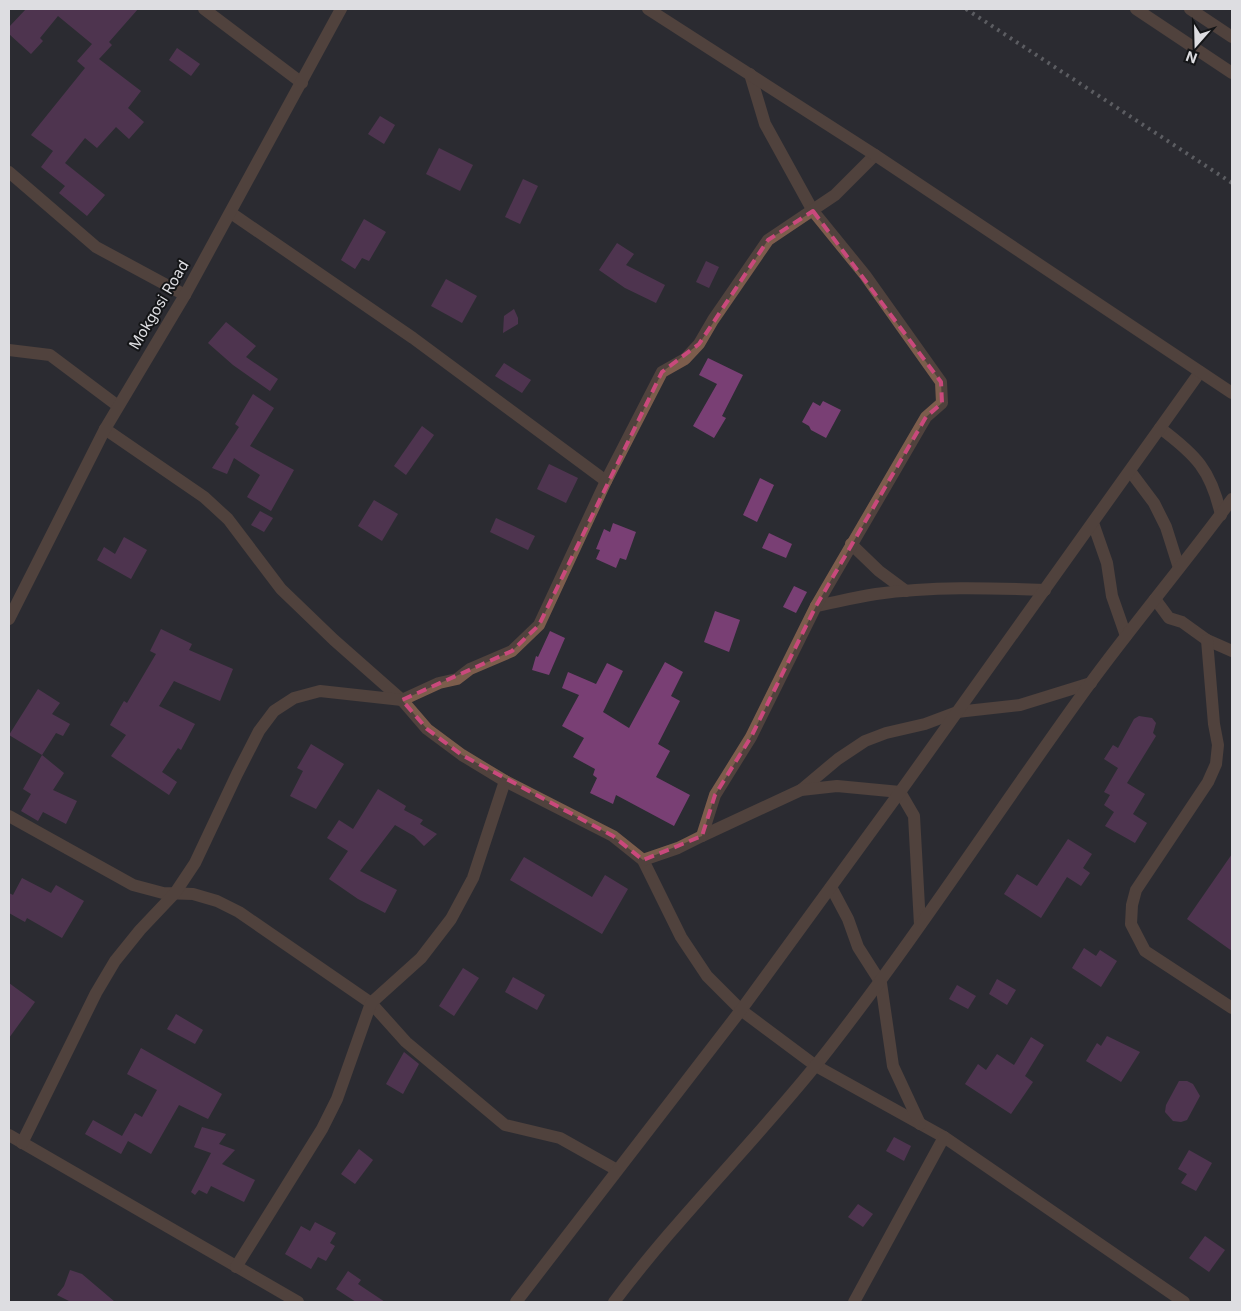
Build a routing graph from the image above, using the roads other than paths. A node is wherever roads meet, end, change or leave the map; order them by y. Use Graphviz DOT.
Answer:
graph roads {
  1 [pos="204,9"];
  2 [pos="341,9"];
  3 [pos="648,9"];
  4 [pos="1136,9"];
  5 [pos="1190,9"];
  6 [pos="1232,37"];
  7 [pos="1232,73"];
  8 [pos="750,74"];
  9 [pos="302,82"];
  10 [pos="875,155"];
  11 [pos="9,172"];
  12 [pos="814,211"];
  13 [pos="231,212"];
  14 [pos="185,295"];
  15 [pos="9,350"];
  16 [pos="1200,372"];
  17 [pos="1232,393"];
  18 [pos="118,406"];
  19 [pos="1160,428"];
  20 [pos="105,429"];
  21 [pos="1130,471"];
  22 [pos="606,481"];
  23 [pos="1232,499"];
  24 [pos="1221,515"];
  25 [pos="1093,523"];
  26 [pos="851,544"];
  27 [pos="1179,568"];
  28 [pos="1045,590"];
  29 [pos="906,591"];
  30 [pos="1155,599"];
  31 [pos="816,606"];
  32 [pos="9,619"];
  33 [pos="1126,636"];
  34 [pos="1207,640"];
  35 [pos="1232,650"];
  36 [pos="1091,683"];
  37 [pos="402,700"];
  38 [pos="957,712"];
  39 [pos="505,781"];
  40 [pos="802,790"];
  41 [pos="900,792"];
  42 [pos="9,816"];
  43 [pos="702,836"];
  44 [pos="643,860"];
  45 [pos="831,887"];
  46 [pos="176,894"];
  47 [pos="920,925"];
  48 [pos="881,983"];
  49 [pos="371,1002"];
  50 [pos="1232,1008"];
  51 [pos="741,1010"];
  52 [pos="816,1066"];
  53 [pos="920,1124"];
  54 [pos="9,1135"];
  55 [pos="944,1137"];
  56 [pos="22,1143"];
  57 [pos="617,1170"];
  58 [pos="236,1267"];
  59 [pos="298,1302"];
  60 [pos="516,1302"];
  61 [pos="614,1302"];
  62 [pos="854,1302"];
  63 [pos="1184,1302"];
  1 -- 9 [label="street"];
  2 -- 9 [label="street, Mokgosi Road"];
  3 -- 8 [label="street"];
  4 -- 7 [label="street"];
  5 -- 6 [label="street"];
  8 -- 10 [label="street"];
  8 -- 12 [label="street"];
  9 -- 13 [label="street, Mokgosi Road"];
  10 -- 12 [label="street"];
  10 -- 16 [label="street"];
  11 -- 14 [label="street"];
  12 -- 22 [label="street"];
  12 -- 26 [label="street"];
  13 -- 14 [label="street, Mokgosi Road"];
  13 -- 22 [label="street"];
  14 -- 18 [label="street, Mokgosi Road"];
  15 -- 18 [label="street"];
  16 -- 17 [label="street"];
  16 -- 19 [label="street"];
  18 -- 20 [label="street, Mokgosi Road"];
  19 -- 21 [label="street"];
  19 -- 24 [label="street"];
  20 -- 32 [label="street, Mokgosi Road"];
  20 -- 37 [label="street"];
  21 -- 25 [label="street"];
  21 -- 27 [label="street"];
  22 -- 37 [label="street"];
  23 -- 24 [label="street"];
  24 -- 27 [label="street"];
  25 -- 28 [label="street"];
  25 -- 33 [label="street"];
  26 -- 29 [label="street"];
  26 -- 31 [label="street"];
  27 -- 30 [label="street"];
  28 -- 29 [label="street"];
  28 -- 38 [label="street"];
  29 -- 31 [label="street"];
  30 -- 33 [label="street"];
  30 -- 34 [label="street"];
  31 -- 43 [label="street"];
  33 -- 36 [label="street"];
  34 -- 35 [label="street"];
  34 -- 50 [label="street"];
  36 -- 38 [label="street"];
  36 -- 47 [label="street"];
  37 -- 39 [label="street"];
  37 -- 46 [label="street"];
  38 -- 40 [label="street"];
  38 -- 41 [label="street"];
  39 -- 44 [label="street"];
  39 -- 49 [label="street"];
  40 -- 41 [label="street"];
  40 -- 43 [label="street"];
  41 -- 45 [label="street"];
  41 -- 47 [label="street"];
  42 -- 46 [label="street"];
  43 -- 44 [label="street"];
  44 -- 51 [label="street"];
  45 -- 48 [label="street"];
  45 -- 51 [label="street"];
  46 -- 49 [label="street"];
  46 -- 56 [label="street"];
  47 -- 48 [label="street"];
  48 -- 52 [label="street"];
  48 -- 53 [label="street"];
  49 -- 57 [label="street"];
  49 -- 58 [label="street"];
  51 -- 52 [label="street"];
  51 -- 57 [label="street"];
  52 -- 53 [label="street"];
  52 -- 61 [label="street"];
  53 -- 55 [label="street"];
  54 -- 56 [label="street"];
  55 -- 62 [label="street"];
  55 -- 63 [label="street"];
  56 -- 58 [label="street"];
  57 -- 60 [label="street"];
  58 -- 59 [label="street"];
}
